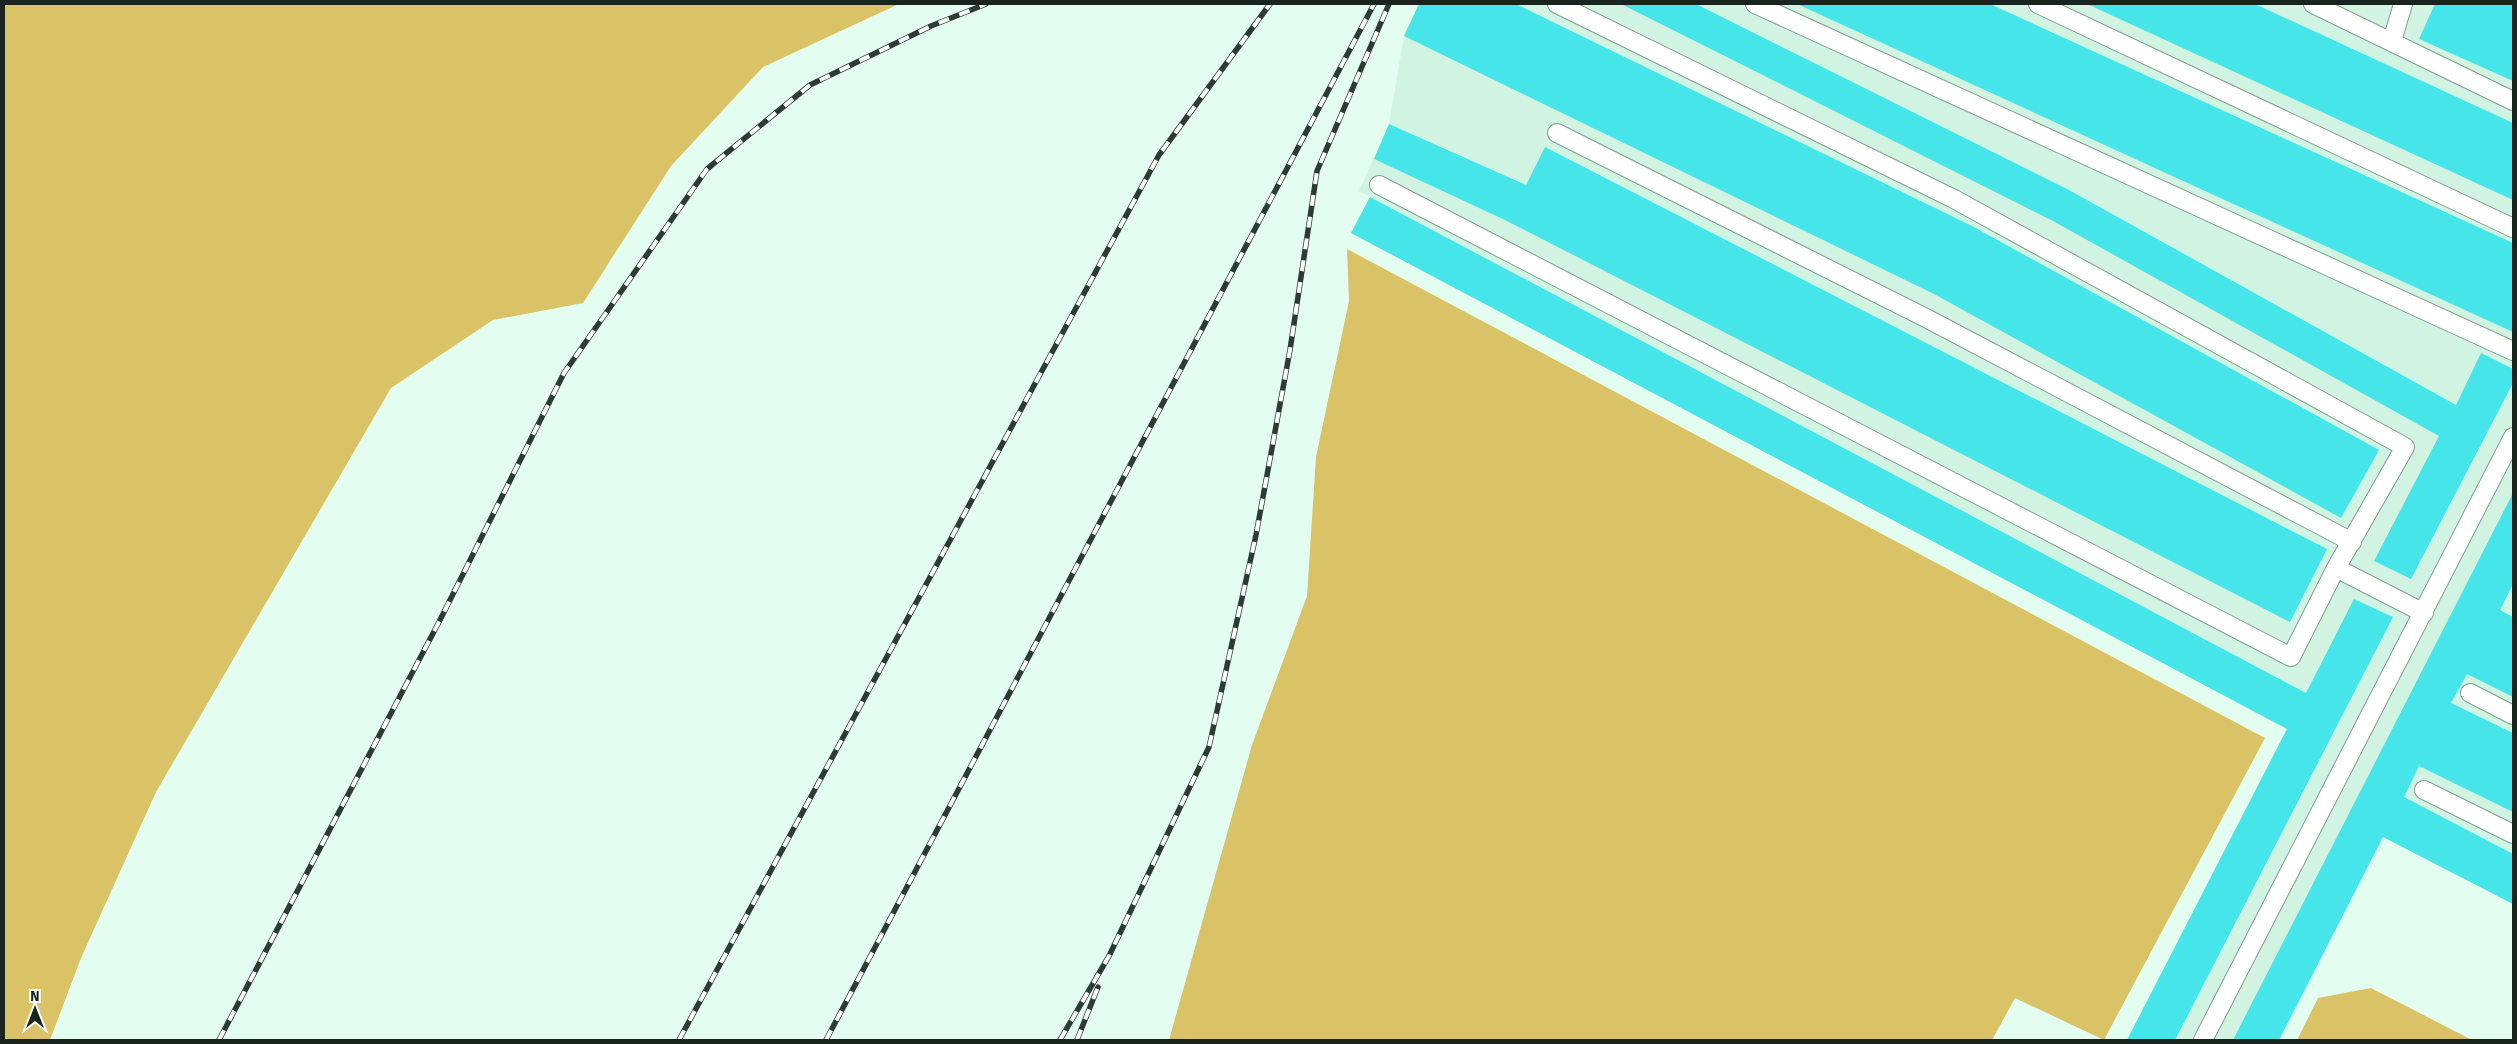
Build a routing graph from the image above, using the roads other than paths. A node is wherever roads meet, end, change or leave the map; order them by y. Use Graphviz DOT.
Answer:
graph roads {
  1 [pos="1557,4"];
  2 [pos="1755,4"];
  3 [pos="2038,4"];
  4 [pos="2313,4"];
  5 [pos="2403,4"];
  6 [pos="2392,41"];
  7 [pos="2513,101"];
  8 [pos="1557,133"];
  9 [pos="1379,185"];
  10 [pos="2513,228"];
  11 [pos="2513,350"];
  12 [pos="2513,438"];
  13 [pos="2352,542"];
  14 [pos="2336,568"];
  15 [pos="2424,613"];
  16 [pos="2470,693"];
  17 [pos="2513,715"];
  18 [pos="2424,790"];
  19 [pos="2513,834"];
  20 [pos="2203,1040"];
  1 -- 13 [label="lane"];
  2 -- 11 [label="lane"];
  3 -- 10 [label="lane"];
  4 -- 6 [label="lane"];
  5 -- 6 [label="lane"];
  6 -- 7 [label="lane"];
  8 -- 13 [label="lane"];
  9 -- 14 [label="lane"];
  12 -- 15 [label="lane"];
  13 -- 14 [label="lane"];
  14 -- 15 [label="lane"];
  15 -- 20 [label="lane"];
  16 -- 17 [label="lane"];
  18 -- 19 [label="lane"];
}
